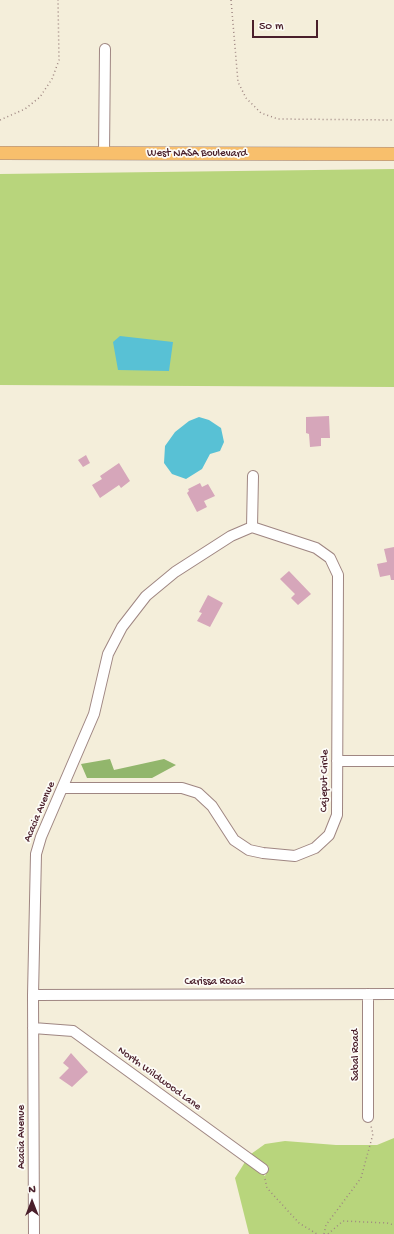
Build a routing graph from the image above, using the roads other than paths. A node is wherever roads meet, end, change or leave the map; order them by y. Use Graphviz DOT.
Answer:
graph roads {
  1 [pos="105,49"];
  2 [pos="0,154"];
  3 [pos="104,154"];
  4 [pos="394,154"];
  5 [pos="253,476"];
  6 [pos="252,527"];
  7 [pos="337,761"];
  8 [pos="394,761"];
  9 [pos="64,788"];
  10 [pos="368,994"];
  11 [pos="394,994"];
  12 [pos="34,995"];
  13 [pos="34,1028"];
  14 [pos="368,1117"];
  15 [pos="263,1169"];
  16 [pos="34,1234"];
  1 -- 3 [label="street"];
  2 -- 3 [label="main road, West NASA Boulevard"];
  3 -- 4 [label="main road, West NASA Boulevard"];
  5 -- 6 [label="street"];
  6 -- 7 [label="street, Cajeput Circle"];
  6 -- 9 [label="street, Acacia Avenue"];
  7 -- 8 [label="street"];
  7 -- 9 [label="street, Cajeput Circle"];
  9 -- 12 [label="street, Acacia Avenue"];
  10 -- 11 [label="street, Carissa Road"];
  10 -- 12 [label="street, Carissa Road"];
  10 -- 14 [label="street, Sabal Road"];
  12 -- 13 [label="street, Acacia Avenue"];
  13 -- 15 [label="street, North Wildwood Lane"];
  13 -- 16 [label="street, Acacia Avenue"];
}
